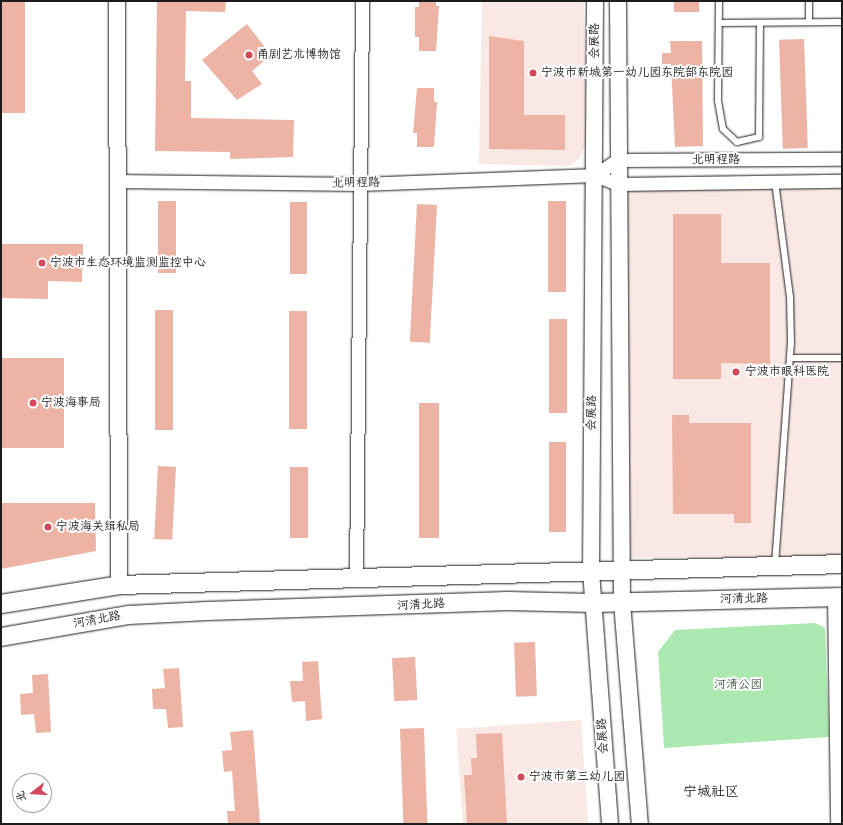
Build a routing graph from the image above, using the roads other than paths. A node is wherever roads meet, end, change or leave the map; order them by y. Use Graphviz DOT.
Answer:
graph roads {
  1 [pos="117,1"];
  2 [pos="362,1"];
  3 [pos="595,1"];
  4 [pos="618,1"];
  5 [pos="719,1"];
  6 [pos="809,1"];
  7 [pos="809,22"];
  8 [pos="842,22"];
  9 [pos="719,23"];
  10 [pos="760,23"];
  11 [pos="842,159"];
  12 [pos="617,160"];
  13 [pos="595,175"];
  14 [pos="116,181"];
  15 [pos="842,181"];
  16 [pos="775,182"];
  17 [pos="360,184"];
  18 [pos="617,184"];
  19 [pos="790,358"];
  20 [pos="842,358"];
  21 [pos="842,564"];
  22 [pos="775,566"];
  23 [pos="622,570"];
  24 [pos="591,571"];
  25 [pos="356,578"];
  26 [pos="119,585"];
  27 [pos="838,597"];
  28 [pos="622,602"];
  29 [pos="593,603"];
  30 [pos="1,604"];
  31 [pos="1,637"];
  32 [pos="610,824"];
  33 [pos="640,824"];
  34 [pos="838,824"];
  1 -- 14 [label="street"];
  2 -- 17 [label="street"];
  3 -- 13 [label="street, 会展路"];
  4 -- 12 [label="street, 会展路"];
  5 -- 9 [label="lane"];
  6 -- 7 [label="lane"];
  7 -- 8 [label="lane"];
  7 -- 10 [label="lane"];
  9 -- 10 [label="lane"];
  9 -- 10 [label="lane"];
  11 -- 12 [label="street, 北明程路"];
  12 -- 13 [label="street"];
  12 -- 18 [label="street, 会展路"];
  13 -- 17 [label="street, 北明程路"];
  13 -- 18 [label="street, 北明程路"];
  13 -- 24 [label="street, 会展路"];
  14 -- 17 [label="street, 北明程路"];
  14 -- 26 [label="street"];
  15 -- 16 [label="street, 北明程路"];
  16 -- 18 [label="street, 北明程路"];
  16 -- 19 [label="lane"];
  17 -- 25 [label="street"];
  18 -- 23 [label="street, 会展路"];
  19 -- 20 [label="lane"];
  19 -- 22 [label="lane"];
  21 -- 22 [label="main road"];
  22 -- 23 [label="main road"];
  23 -- 24 [label="main road"];
  23 -- 28 [label="street, 会展路"];
  24 -- 25 [label="main road"];
  24 -- 29 [label="street, 会展路"];
  25 -- 26 [label="main road"];
  26 -- 30 [label="main road"];
  27 -- 28 [label="main road, 河清北路"];
  27 -- 34 [label="street"];
  28 -- 29 [label="main road, 河清北路"];
  28 -- 33 [label="street, 会展路"];
  29 -- 31 [label="main road, 河清北路"];
  29 -- 32 [label="street, 会展路"];
}
